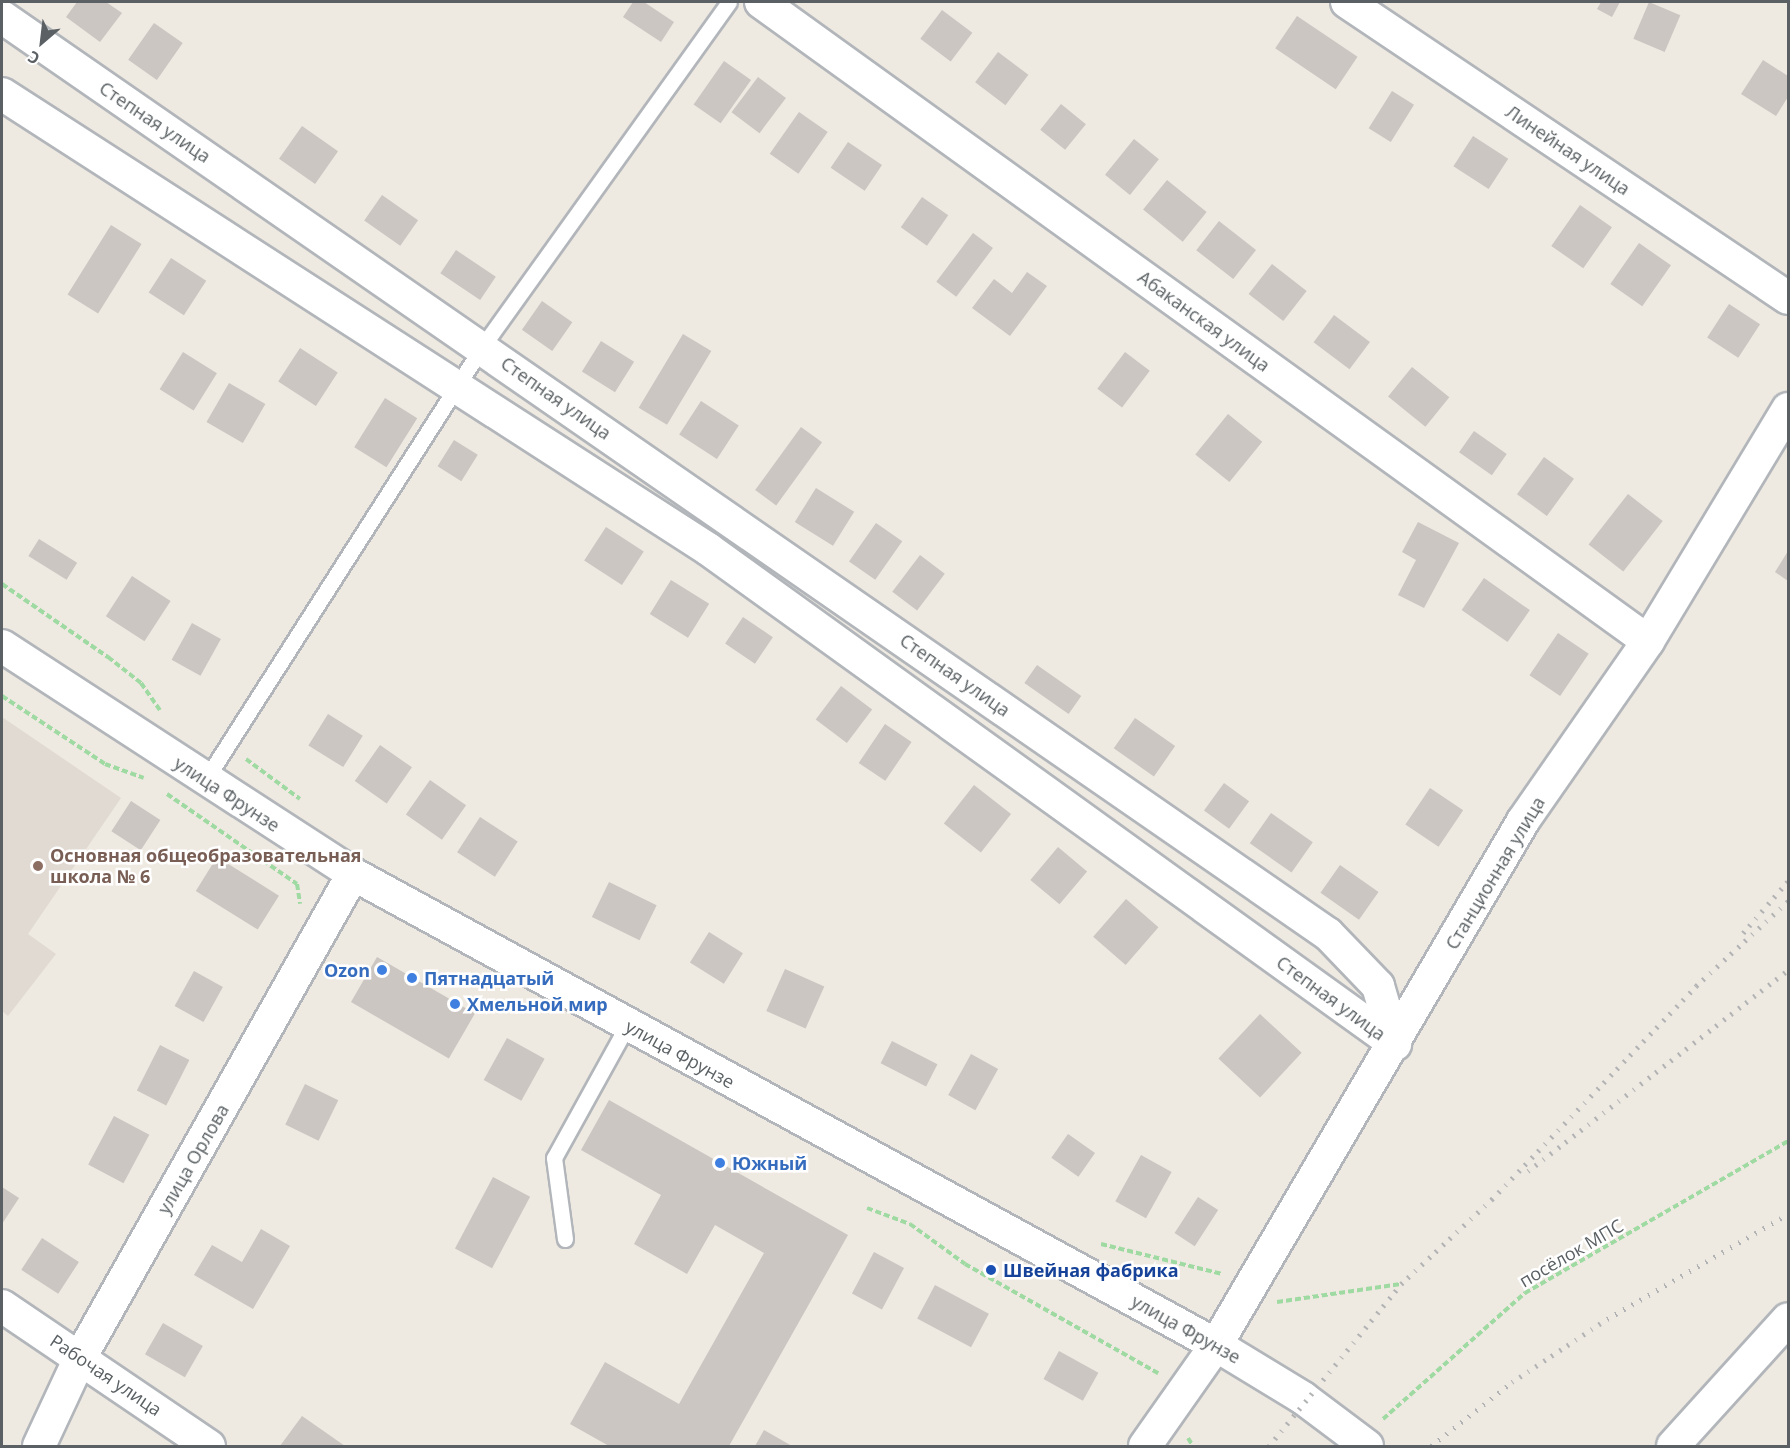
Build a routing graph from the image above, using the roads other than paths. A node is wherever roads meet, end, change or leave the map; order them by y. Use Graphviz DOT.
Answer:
graph roads {
  1 [pos="729,2"];
  2 [pos="761,2"];
  3 [pos="1347,2"];
  4 [pos="2,17"];
  5 [pos="2,94"];
  6 [pos="1788,298"];
  7 [pos="482,347"];
  8 [pos="456,388"];
  9 [pos="1788,409"];
  10 [pos="1648,641"];
  11 [pos="2,646"];
  12 [pos="204,782"];
  13 [pos="353,874"];
  14 [pos="627,1026"];
  15 [pos="1395,1044"];
  16 [pos="565,1239"];
  17 [pos="2,1306"];
  18 [pos="1788,1319"];
  19 [pos="1216,1345"];
  20 [pos="81,1356"];
  21 [pos="1363,1443"];
  22 [pos="39,1446"];
  23 [pos="209,1446"];
  24 [pos="1145,1446"];
  25 [pos="1673,1446"];
  1 -- 7 [label="lane"];
  2 -- 10 [label="street, Абаканская улица"];
  3 -- 6 [label="street, Линейная улица"];
  4 -- 7 [label="street, Степная улица"];
  5 -- 8 [label="street, Степная улица"];
  7 -- 8 [label="lane"];
  7 -- 15 [label="street, Степная улица"];
  8 -- 12 [label="lane"];
  8 -- 15 [label="street, Степная улица"];
  9 -- 10 [label="street, Станционная улица"];
  10 -- 15 [label="street, Станционная улица"];
  11 -- 12 [label="street, улица Фрунзе"];
  12 -- 13 [label="street, улица Фрунзе"];
  13 -- 14 [label="street, улица Фрунзе"];
  13 -- 20 [label="street, улица Орлова"];
  14 -- 16 [label="lane"];
  14 -- 19 [label="street, улица Фрунзе"];
  15 -- 19 [label="street, Станционная улица"];
  17 -- 20 [label="street, Рабочая улица"];
  18 -- 25 [label="street"];
  19 -- 21 [label="street, улица Фрунзе"];
  19 -- 24 [label="street"];
  20 -- 22 [label="street, улица Орлова"];
  20 -- 23 [label="street, Рабочая улица"];
}
